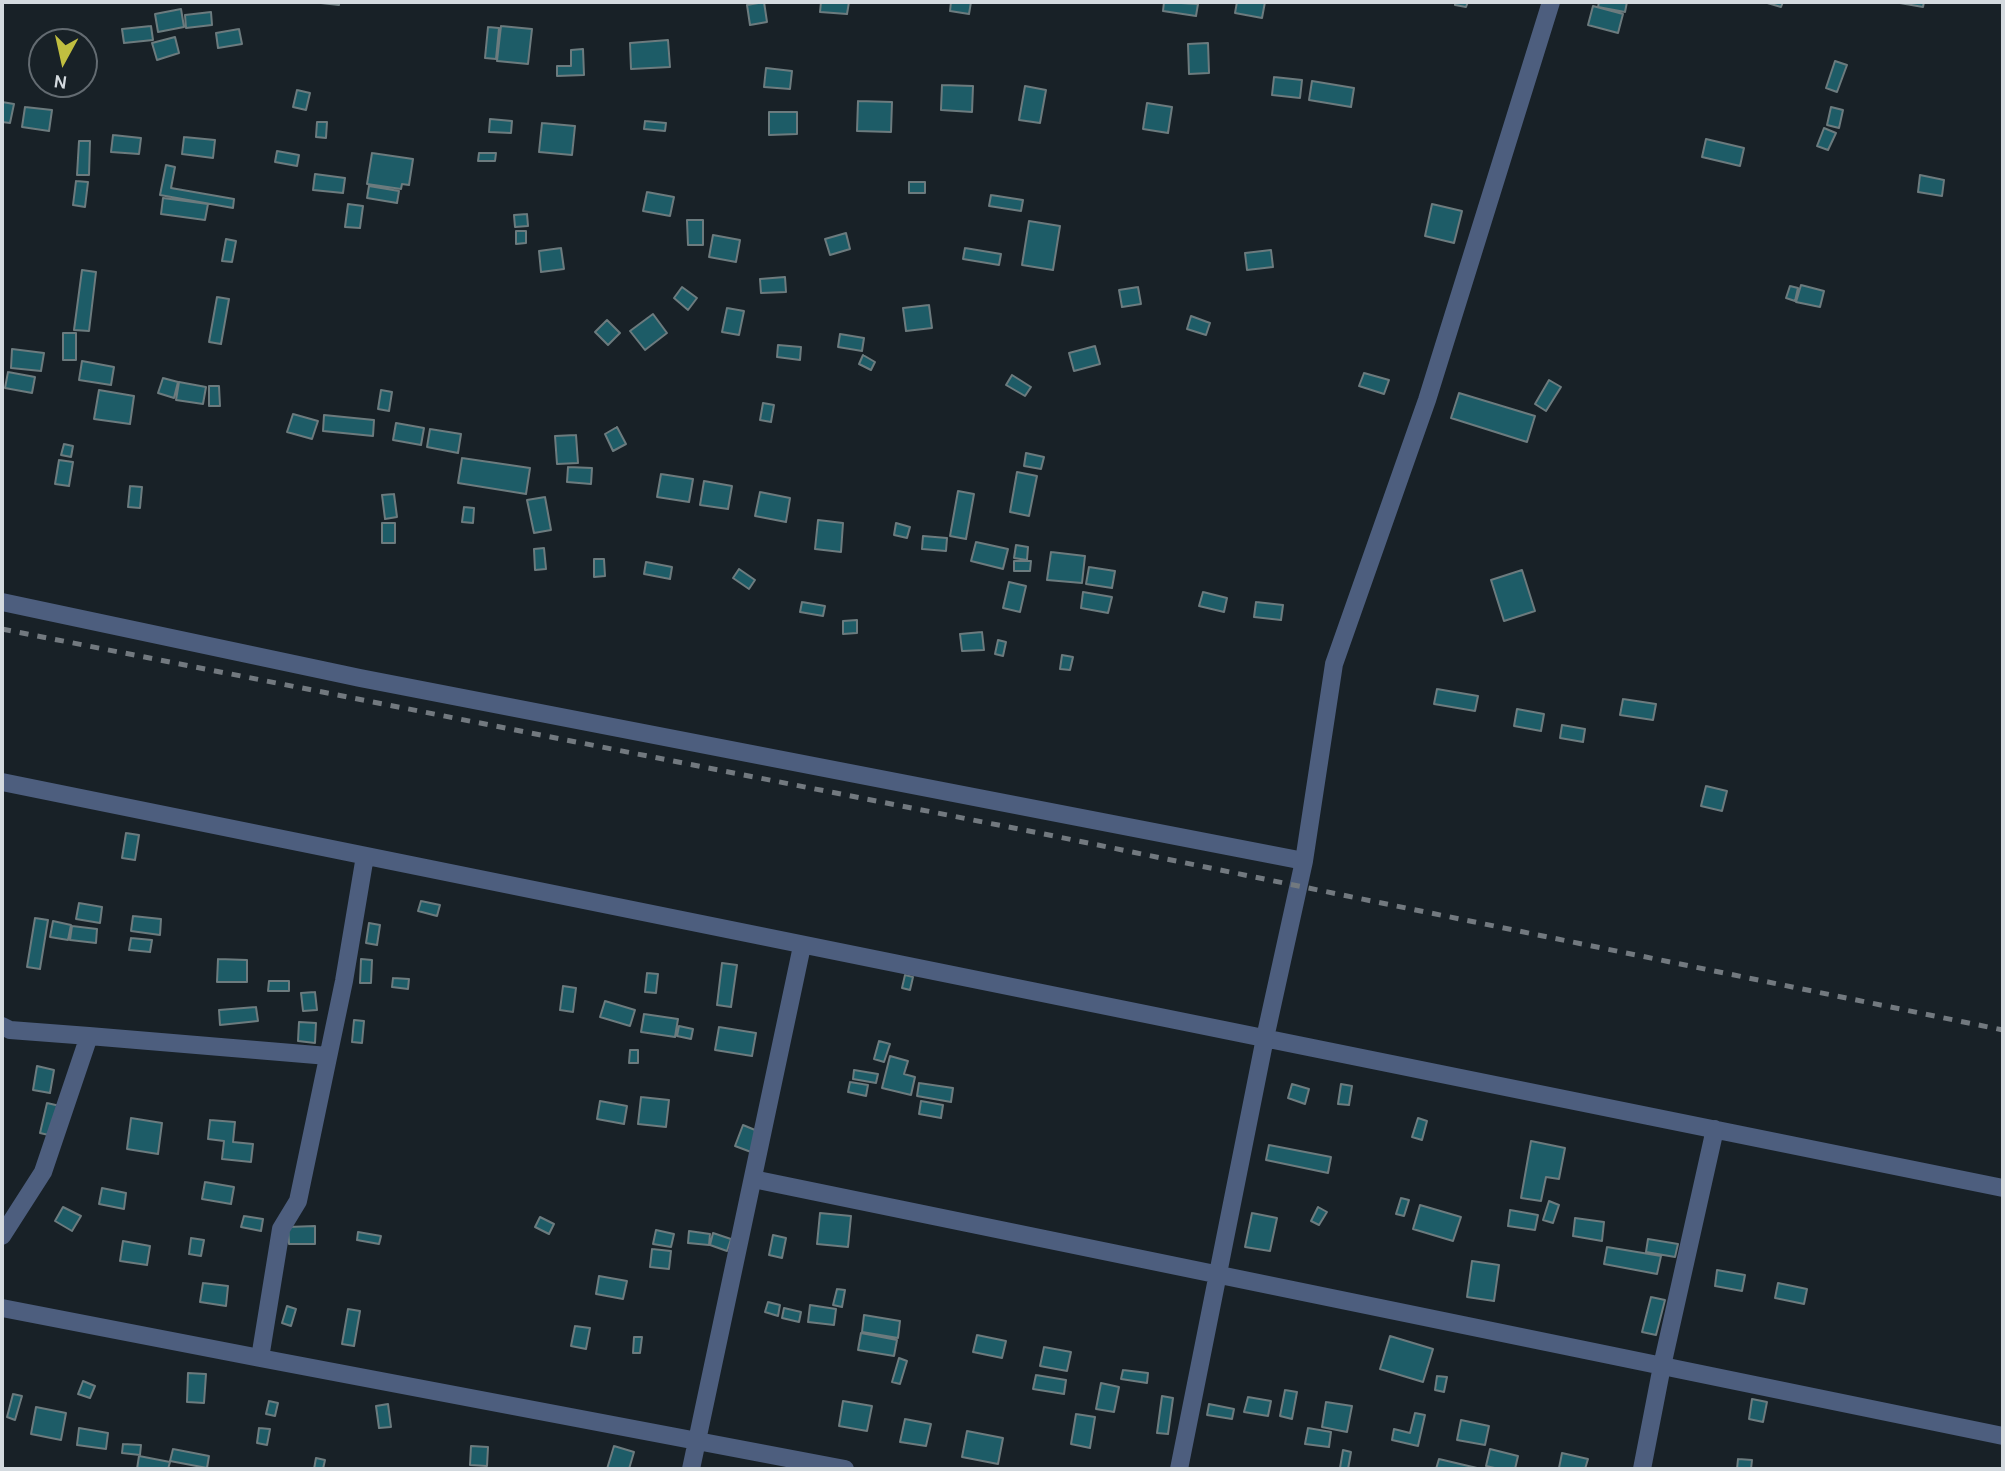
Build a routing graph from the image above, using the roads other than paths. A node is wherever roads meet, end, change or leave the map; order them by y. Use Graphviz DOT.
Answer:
graph roads {
  1 [pos="1551,2"];
  2 [pos="2,601"];
  3 [pos="2,782"];
  4 [pos="365,856"];
  5 [pos="1304,862"];
  6 [pos="802,946"];
  7 [pos="2,1026"];
  8 [pos="89,1036"];
  9 [pos="1265,1038"];
  10 [pos="328,1056"];
  11 [pos="1715,1129"];
  12 [pos="753,1179"];
  13 [pos="2003,1188"];
  14 [pos="2,1236"];
  15 [pos="1216,1275"];
  16 [pos="2,1308"];
  17 [pos="260,1358"];
  18 [pos="1662,1366"];
  19 [pos="2003,1436"];
  20 [pos="697,1441"];
  21 [pos="691,1469"];
  22 [pos="845,1469"];
  23 [pos="1179,1469"];
  24 [pos="1642,1469"];
  1 -- 5 [label="street"];
  2 -- 5 [label="street"];
  3 -- 4 [label="street"];
  4 -- 6 [label="street"];
  4 -- 10 [label="street"];
  5 -- 9 [label="street"];
  6 -- 9 [label="street"];
  6 -- 12 [label="street"];
  7 -- 8 [label="street"];
  8 -- 10 [label="street"];
  8 -- 14 [label="street"];
  9 -- 11 [label="street"];
  9 -- 15 [label="street"];
  10 -- 17 [label="street"];
  11 -- 13 [label="street"];
  11 -- 18 [label="street"];
  12 -- 15 [label="street"];
  12 -- 20 [label="street"];
  15 -- 18 [label="street"];
  15 -- 23 [label="street"];
  16 -- 17 [label="street"];
  17 -- 20 [label="street"];
  18 -- 19 [label="street"];
  18 -- 24 [label="street"];
  20 -- 21 [label="street"];
  20 -- 22 [label="street"];
}
